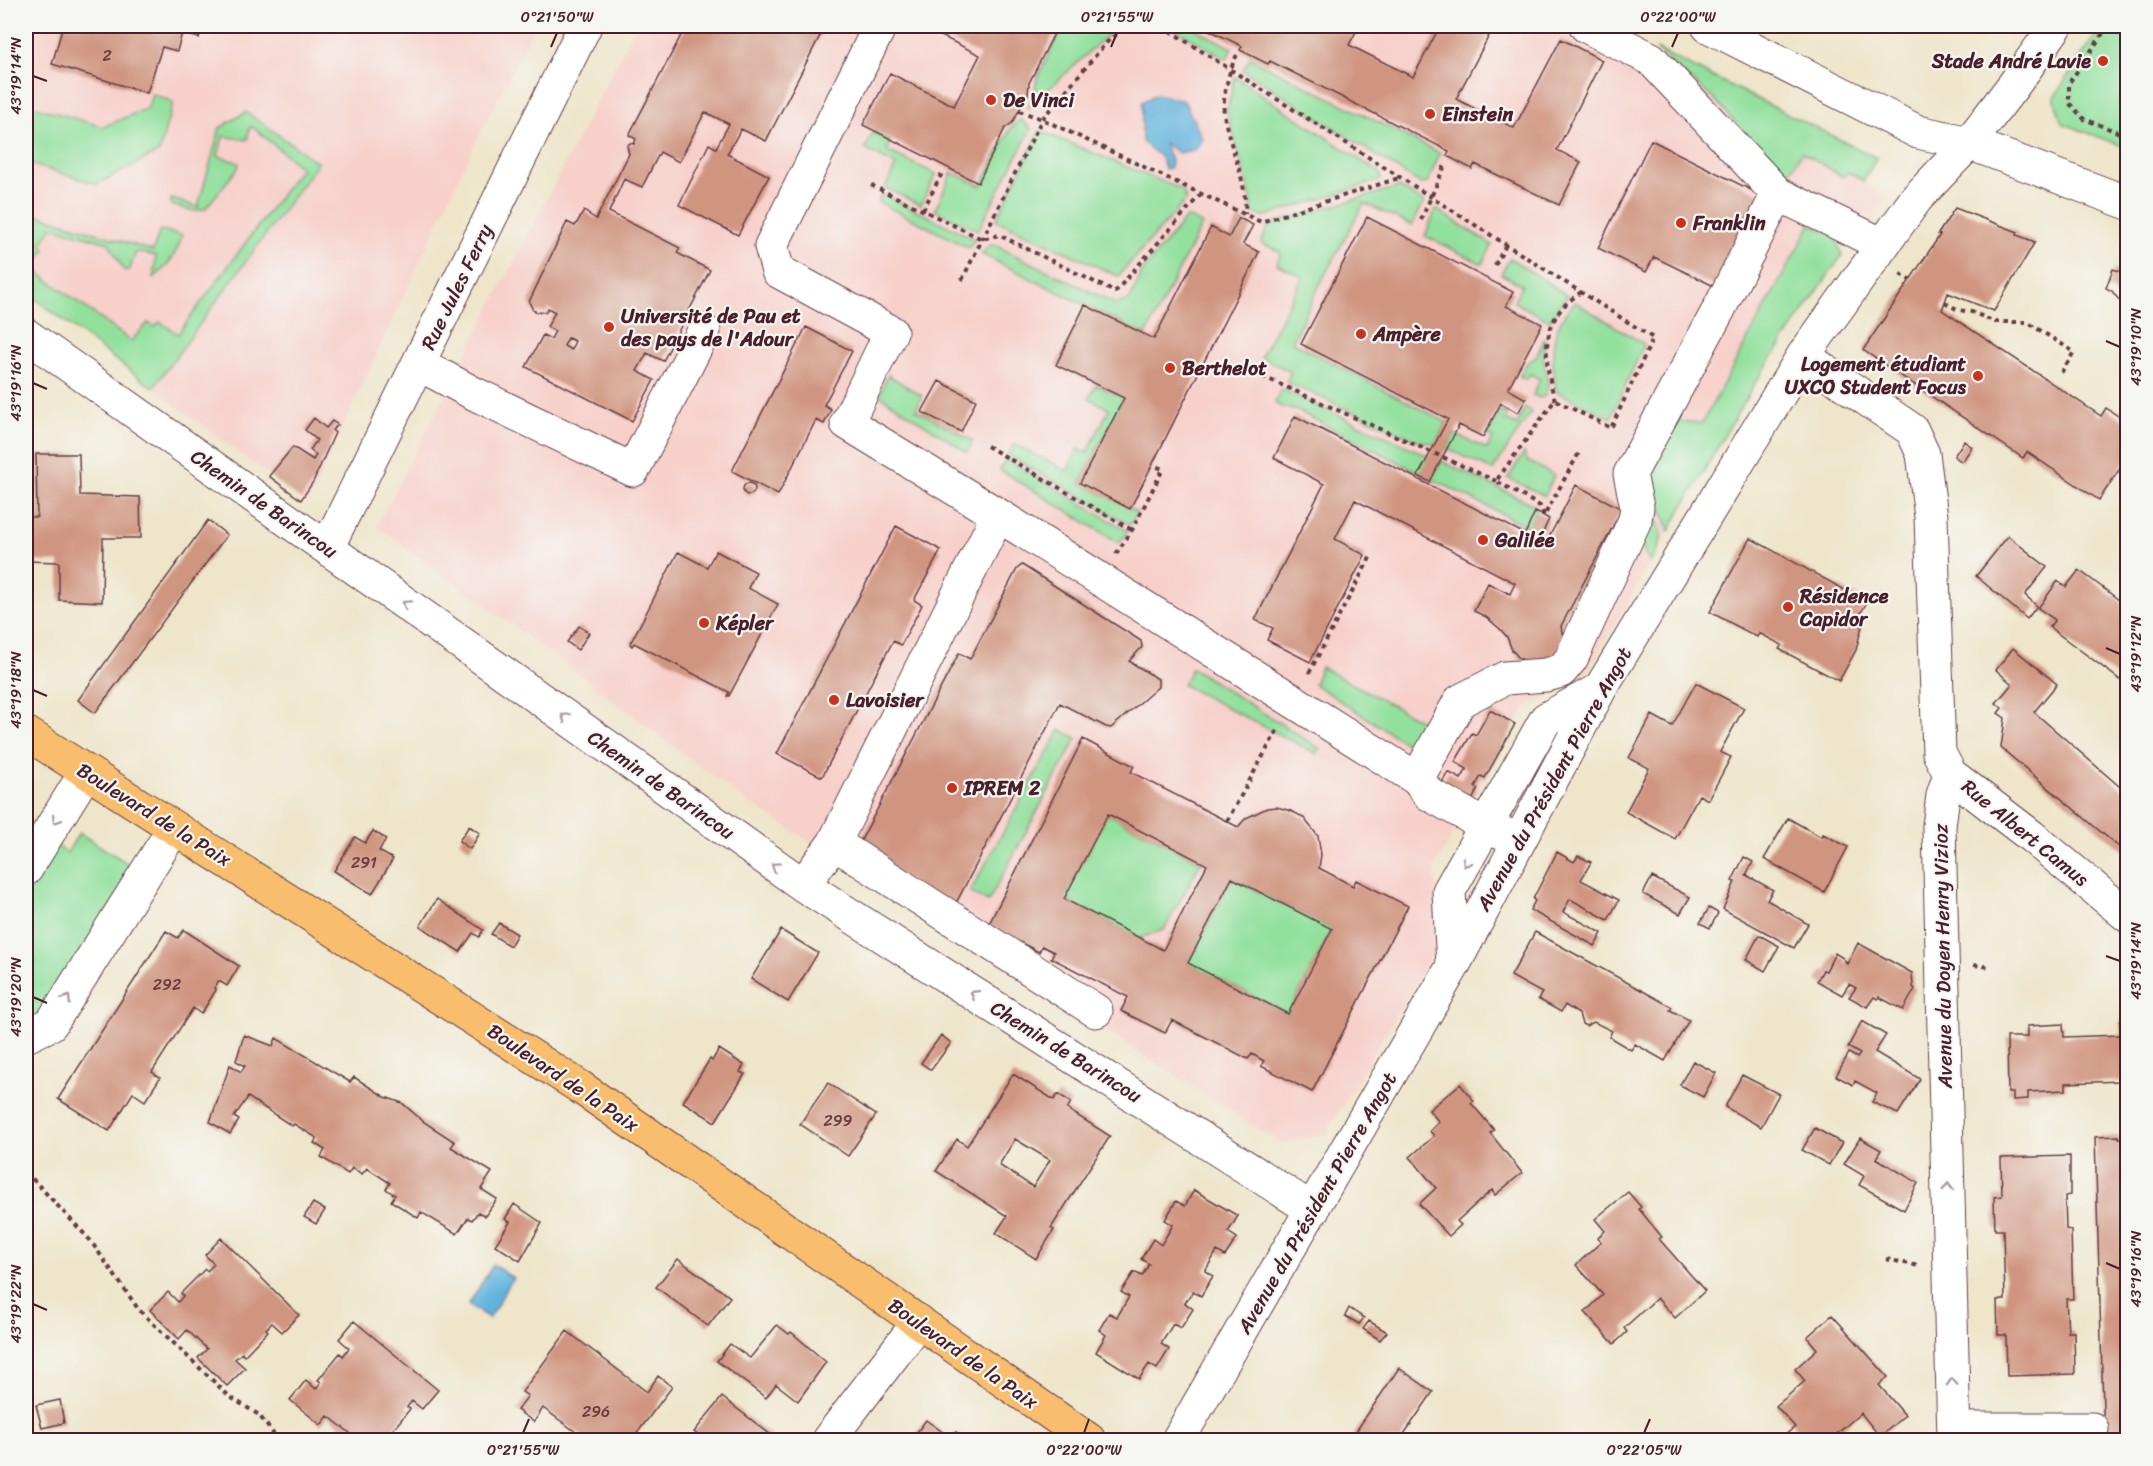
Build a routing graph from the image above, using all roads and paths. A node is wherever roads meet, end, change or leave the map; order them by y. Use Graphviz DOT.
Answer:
graph roads {
  1 [pos="585,26"];
  2 [pos="880,26"];
  3 [pos="1126,26"];
  4 [pos="1162,26"];
  5 [pos="1586,26"];
  6 [pos="1708,26"];
  7 [pos="2056,26"];
  8 [pos="2108,26"];
  9 [pos="1237,55"];
  10 [pos="1230,68"];
  11 [pos="1018,111"];
  12 [pos="1042,119"];
  13 [pos="2127,136"];
  14 [pos="1969,143"];
  15 [pos="1445,165"];
  16 [pos="944,171"];
  17 [pos="1400,178"];
  18 [pos="871,185"];
  19 [pos="1201,194"];
  20 [pos="1778,194"];
  21 [pos="1431,197"];
  22 [pos="2127,203"];
  23 [pos="923,210"];
  24 [pos="1245,214"];
  25 [pos="1421,220"];
  26 [pos="982,239"];
  27 [pos="1506,245"];
  28 [pos="1883,245"];
  29 [pos="1495,265"];
  30 [pos="962,280"];
  31 [pos="1581,292"];
  32 [pos="1945,302"];
  33 [pos="704,331"];
  34 [pos="26,335"];
  35 [pos="1803,356"];
  36 [pos="419,364"];
  37 [pos="1246,369"];
  38 [pos="2061,373"];
  39 [pos="1555,400"];
  40 [pos="987,446"];
  41 [pos="1580,451"];
  42 [pos="1152,465"];
  43 [pos="1496,481"];
  44 [pos="998,515"];
  45 [pos="1132,530"];
  46 [pos="327,548"];
  47 [pos="1372,554"];
  48 [pos="1099,579"];
  49 [pos="1600,689"];
  50 [pos="1294,702"];
  51 [pos="26,733"];
  52 [pos="86,772"];
  53 [pos="1950,774"];
  54 [pos="1417,779"];
  55 [pos="1484,814"];
  56 [pos="1227,821"];
  57 [pos="174,828"];
  58 [pos="1520,839"];
  59 [pos="834,843"];
  60 [pos="26,869"];
  61 [pos="803,885"];
  62 [pos="2127,916"];
  63 [pos="1453,966"];
  64 [pos="1096,1011"];
  65 [pos="26,1036"];
  66 [pos="26,1172"];
  67 [pos="1313,1210"];
  68 [pos="918,1323"];
  69 [pos="2092,1429"];
  70 [pos="1954,1435"];
  71 [pos="278,1440"];
  72 [pos="828,1440"];
  73 [pos="1089,1440"];
  74 [pos="1178,1440"];
  1 -- 36 [label="street, Rue Jules Ferry"];
  2 -- 44 [label="street"];
  3 -- 12 [label="path"];
  4 -- 10 [label="path"];
  5 -- 20 [label="street"];
  6 -- 14 [label="street"];
  7 -- 14 [label="street, Avenue du Président Pierre Angot"];
  8 -- 13 [label="path"];
  9 -- 10 [label="path"];
  10 -- 17 [label="path"];
  10 -- 24 [label="path"];
  11 -- 12 [label="path"];
  12 -- 19 [label="path"];
  12 -- 26 [label="path"];
  14 -- 22 [label="street"];
  14 -- 28 [label="street, Avenue du Président Pierre Angot"];
  15 -- 21 [label="path"];
  16 -- 23 [label="path"];
  17 -- 21 [label="path"];
  17 -- 24 [label="path"];
  18 -- 23 [label="path"];
  19 -- 24 [label="path"];
  19 -- 26 [label="path"];
  20 -- 28 [label="street"];
  20 -- 54 [label="street"];
  21 -- 25 [label="path"];
  21 -- 27 [label="path"];
  23 -- 26 [label="path"];
  26 -- 30 [label="path"];
  27 -- 29 [label="path"];
  27 -- 31 [label="path"];
  28 -- 35 [label="street, Avenue du Président Pierre Angot"];
  31 -- 39 [label="path"];
  31 -- 39 [label="path"];
  32 -- 38 [label="path"];
  33 -- 36 [label="street"];
  34 -- 46 [label="street, Chemin de Barincou"];
  35 -- 49 [label="street, Avenue du Président Pierre Angot"];
  35 -- 53 [label="street"];
  36 -- 46 [label="street, Rue Jules Ferry"];
  37 -- 43 [label="path"];
  39 -- 43 [label="path"];
  40 -- 45 [label="path"];
  41 -- 43 [label="path"];
  42 -- 45 [label="path"];
  44 -- 48 [label="street"];
  44 -- 59 [label="street"];
  45 -- 48 [label="path"];
  61 -- 46 [label="street, Chemin de Barincou, one-way"];
  47 -- 50 [label="path"];
  48 -- 50 [label="street"];
  49 -- 55 [label="street"];
  49 -- 58 [label="street, Avenue du Président Pierre Angot"];
  50 -- 54 [label="street"];
  50 -- 56 [label="path"];
  51 -- 52 [label="main road, Boulevard de la Paix"];
  52 -- 57 [label="main road, Boulevard de la Paix"];
  52 -- 60 [label="street, one-way"];
  53 -- 62 [label="street, Rue Albert Camus"];
  70 -- 53 [label="street, Avenue du Doyen Henry Vizioz, one-way"];
  54 -- 55 [label="street"];
  55 -- 58 [label="street"];
  55 -- 63 [label="street, one-way"];
  65 -- 57 [label="street, one-way"];
  57 -- 68 [label="main road, Boulevard de la Paix"];
  58 -- 63 [label="street, Avenue du Président Pierre Angot"];
  59 -- 61 [label="street"];
  59 -- 64 [label="street"];
  67 -- 61 [label="street, Chemin de Barincou, one-way"];
  63 -- 67 [label="street, Avenue du Président Pierre Angot"];
  66 -- 71 [label="path"];
  67 -- 74 [label="street, Avenue du Président Pierre Angot"];
  68 -- 72 [label="street"];
  68 -- 73 [label="main road, Boulevard de la Paix"];
  69 -- 70 [label="street"];
}
